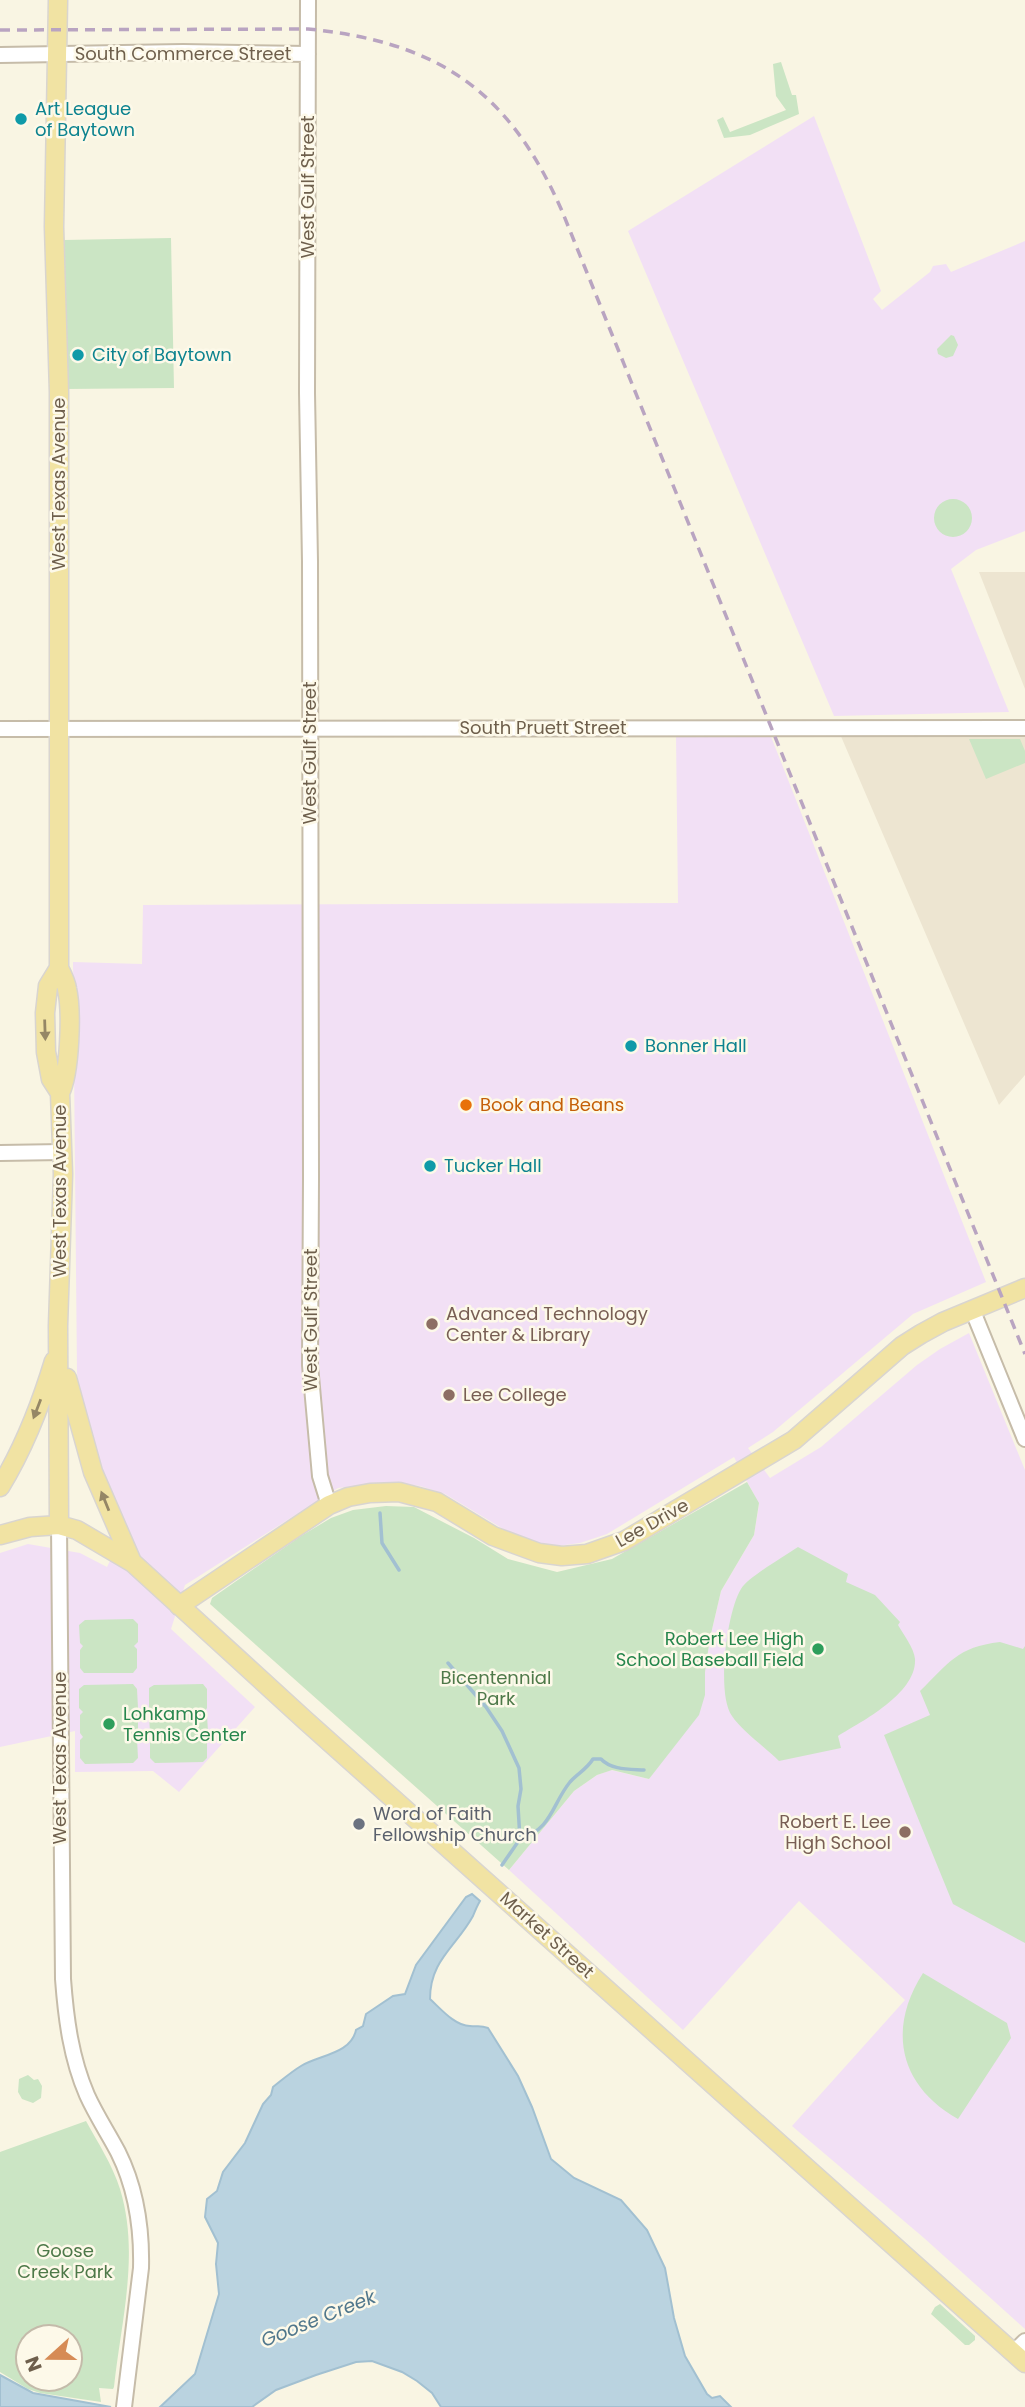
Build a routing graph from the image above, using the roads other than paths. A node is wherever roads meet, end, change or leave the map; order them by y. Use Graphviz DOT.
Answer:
graph roads {
  1 [pos="58,0"];
  2 [pos="308,0"];
  3 [pos="58,54"];
  4 [pos="308,54"];
  5 [pos="0,55"];
  6 [pos="60,727"];
  7 [pos="1025,728"];
  8 [pos="0,729"];
  9 [pos="309,730"];
  10 [pos="62,1152"];
  11 [pos="0,1153"];
  12 [pos="1025,1288"];
  13 [pos="972,1309"];
  14 [pos="59,1344"];
  15 [pos="1025,1439"];
  16 [pos="0,1487"];
  17 [pos="329,1505"];
  18 [pos="59,1525"];
  19 [pos="0,1535"];
  20 [pos="133,1563"];
  21 [pos="179,1606"];
  22 [pos="1021,2352"];
  23 [pos="125,2401"];
  1 -- 3 [label="main road, West Texas Avenue"];
  2 -- 4 [label="street, West Gulf Street"];
  3 -- 4 [label="street, South Commerce Street"];
  3 -- 5 [label="street, South Commerce Street"];
  3 -- 6 [label="main road, West Texas Avenue"];
  4 -- 9 [label="street, West Gulf Street"];
  6 -- 8 [label="street, South Pruett Street"];
  6 -- 9 [label="street, South Pruett Street"];
  6 -- 10 [label="main road, West Texas Avenue"];
  7 -- 9 [label="street, South Pruett Street"];
  9 -- 17 [label="street, West Gulf Street"];
  10 -- 11 [label="street"];
  10 -- 14 [label="main road, West Texas Avenue"];
  12 -- 13 [label="main road, Lee Drive"];
  13 -- 15 [label="street"];
  13 -- 17 [label="main road, Lee Drive"];
  14 -- 16 [label="main road, one-way"];
  14 -- 18 [label="main road, West Texas Avenue"];
  20 -- 14 [label="main road, one-way"];
  17 -- 21 [label="main road, Lee Drive"];
  18 -- 19 [label="main road"];
  18 -- 20 [label="main road, Market Street"];
  18 -- 23 [label="street, West Texas Avenue"];
  20 -- 21 [label="main road, Market Street"];
  21 -- 22 [label="main road, Market Street"];
}
